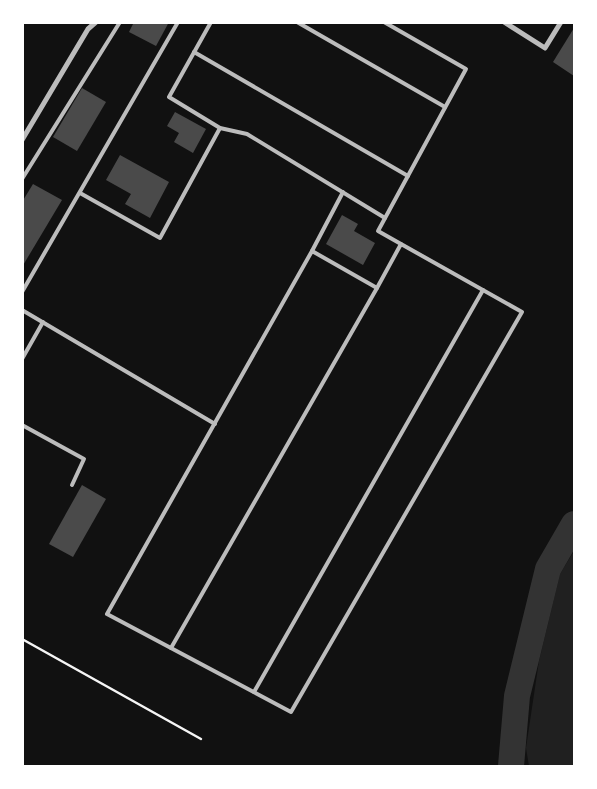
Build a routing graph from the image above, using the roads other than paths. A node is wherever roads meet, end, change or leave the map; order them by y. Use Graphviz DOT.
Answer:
graph roads {
  1 [pos="96,22"];
  2 [pos="120,22"];
  3 [pos="178,22"];
  4 [pos="211,22"];
  5 [pos="297,22"];
  6 [pos="384,22"];
  7 [pos="504,22"];
  8 [pos="561,22"];
  9 [pos="194,52"];
  10 [pos="445,107"];
  11 [pos="220,128"];
  12 [pos="22,140"];
  13 [pos="408,176"];
  14 [pos="22,179"];
  15 [pos="343,192"];
  16 [pos="80,193"];
  17 [pos="385,218"];
  18 [pos="401,244"];
  19 [pos="312,251"];
  20 [pos="377,288"];
  21 [pos="483,290"];
  22 [pos="22,292"];
  23 [pos="22,310"];
  24 [pos="43,322"];
  25 [pos="22,359"];
  26 [pos="214,424"];
  27 [pos="22,425"];
  28 [pos="72,485"];
  29 [pos="171,648"];
  30 [pos="254,692"];
  1 -- 12 [label="street"];
  2 -- 14 [label="lane"];
  3 -- 16 [label="lane"];
  4 -- 9 [label="lane"];
  5 -- 10 [label="lane"];
  6 -- 10 [label="lane"];
  7 -- 8 [label="street"];
  9 -- 11 [label="lane"];
  9 -- 13 [label="lane"];
  10 -- 13 [label="lane"];
  11 -- 15 [label="lane"];
  11 -- 16 [label="lane"];
  13 -- 17 [label="lane"];
  15 -- 17 [label="lane"];
  15 -- 19 [label="lane"];
  16 -- 22 [label="lane"];
  17 -- 18 [label="lane"];
  18 -- 20 [label="lane"];
  18 -- 21 [label="lane"];
  19 -- 20 [label="lane"];
  19 -- 26 [label="lane"];
  20 -- 29 [label="lane"];
  21 -- 30 [label="lane"];
  21 -- 30 [label="lane"];
  23 -- 24 [label="lane"];
  24 -- 25 [label="lane"];
  24 -- 26 [label="lane"];
  26 -- 29 [label="lane"];
  27 -- 28 [label="lane"];
  29 -- 30 [label="lane"];
}
